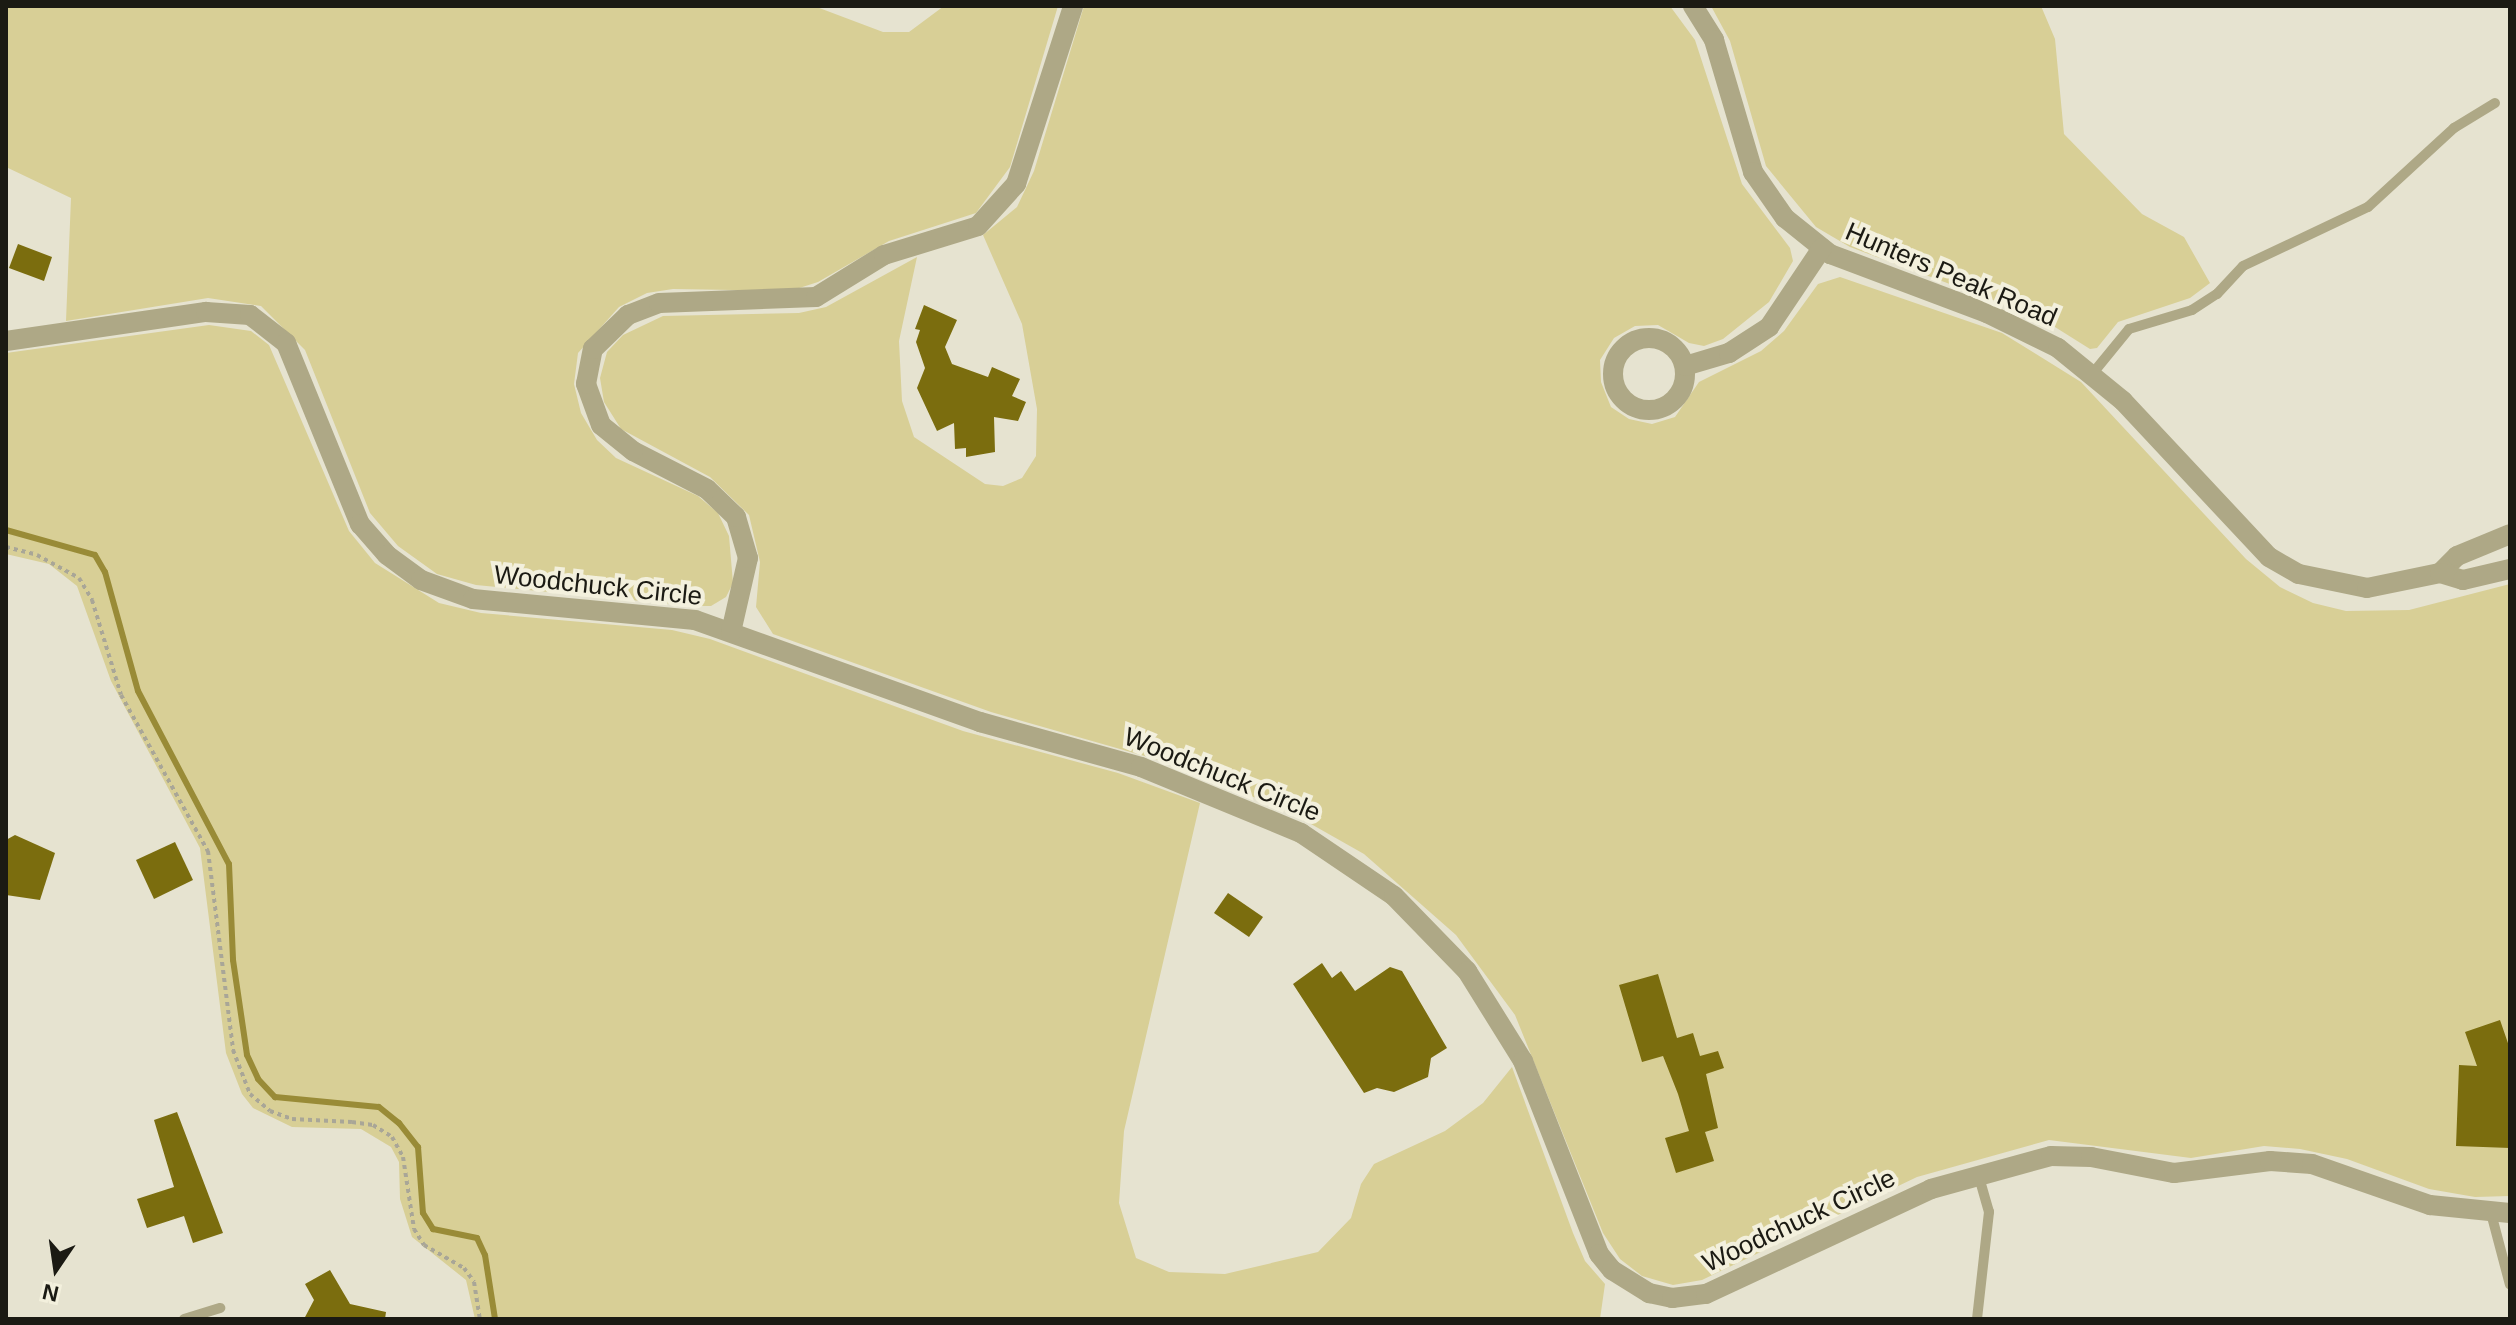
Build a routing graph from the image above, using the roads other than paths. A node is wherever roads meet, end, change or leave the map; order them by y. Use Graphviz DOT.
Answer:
graph roads {
  1 [pos="1073,6"];
  2 [pos="1693,6"];
  3 [pos="2495,103"];
  4 [pos="1822,248"];
  5 [pos="6,341"];
  6 [pos="1685,366"];
  7 [pos="2093,373"];
  8 [pos="2510,534"];
  9 [pos="2510,569"];
  10 [pos="2440,573"];
  11 [pos="731,632"];
  12 [pos="1978,1174"];
  13 [pos="2500,1213"];
  14 [pos="2510,1285"];
  15 [pos="220,1308"];
  16 [pos="184,1319"];
  17 [pos="1977,1319"];
  1 -- 11 [label="street"];
  2 -- 4 [label="street, Hunters Peak Road"];
  3 -- 7 [label="lane"];
  4 -- 6 [label="street"];
  4 -- 7 [label="street, Hunters Peak Road"];
  5 -- 11 [label="street, Woodchuck Circle"];
  7 -- 10 [label="street, Hunters Peak Road"];
  8 -- 10 [label="street, Hunters Peak Road"];
  9 -- 10 [label="street, Hunters Peak Road"];
  11 -- 12 [label="street, Woodchuck Circle"];
  12 -- 13 [label="street, Woodchuck Circle"];
  12 -- 17 [label="lane"];
  13 -- 14 [label="lane"];
  15 -- 16 [label="lane"];
}
